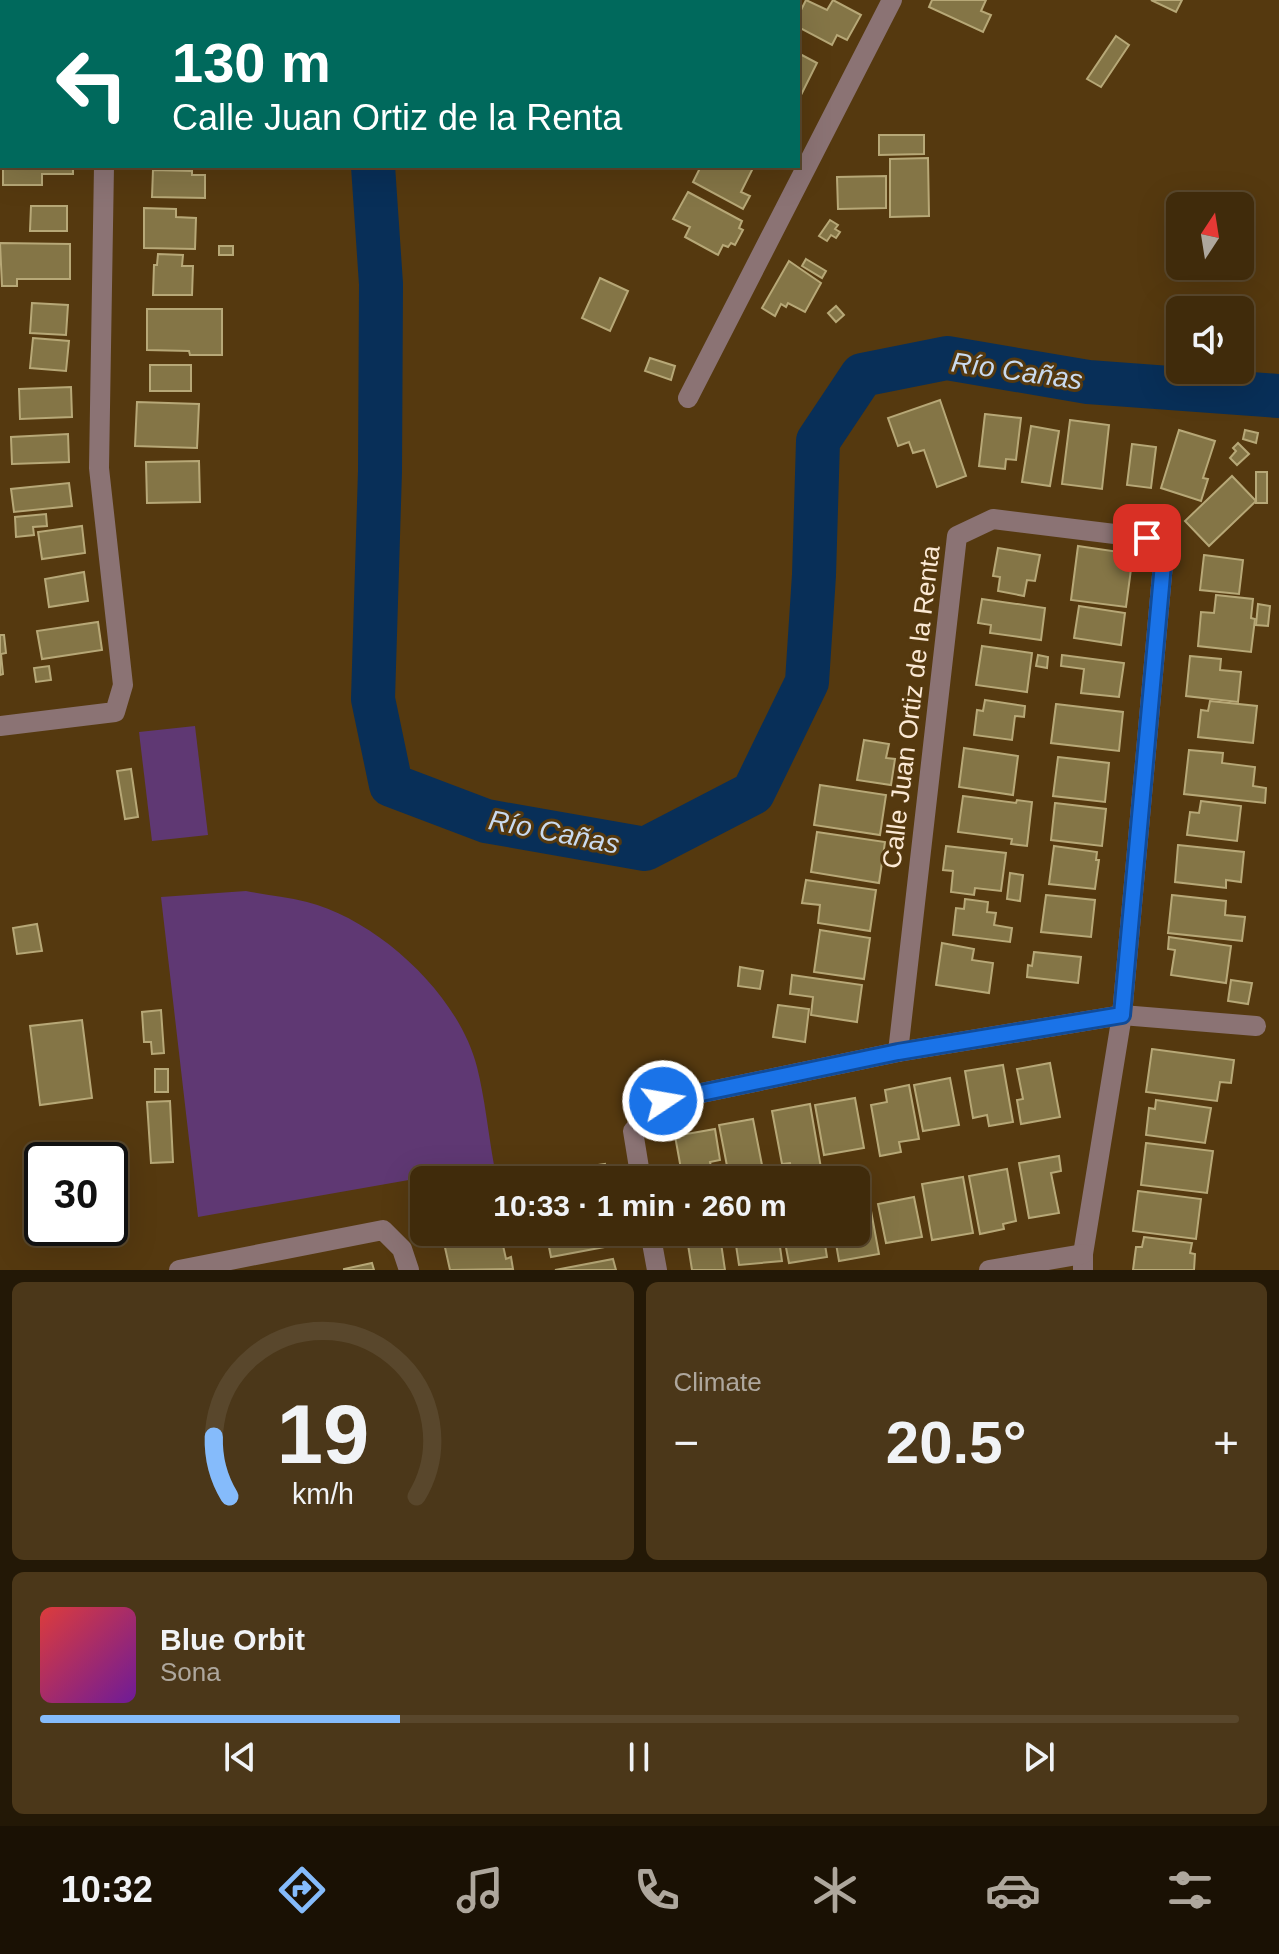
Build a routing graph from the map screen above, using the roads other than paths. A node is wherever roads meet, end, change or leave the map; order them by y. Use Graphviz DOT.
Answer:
graph roads {
  1 [pos="892,0"];
  2 [pos="104,168"];
  3 [pos="688,398"];
  4 [pos="0,726"];
  5 [pos="1122,1015"];
  6 [pos="1256,1026"];
  7 [pos="898,1052"];
  8 [pos="639,1166"];
  9 [pos="653,1246"];
  10 [pos="1083,1262"];
  11 [pos="179,1270"];
  12 [pos="409,1270"];
  13 [pos="657,1270"];
  14 [pos="989,1270"];
  1 -- 3 [label="street"];
  2 -- 4 [label="street"];
  5 -- 6 [label="street"];
  5 -- 7 [label="street"];
  5 -- 7 [label="street, Calle Juan Ortiz de la Renta"];
  5 -- 10 [label="street, Calle Juan Ortiz de la Renta"];
  7 -- 8 [label="street"];
  9 -- 13 [label="street"];
  10 -- 14 [label="street"];
  11 -- 12 [label="street"];
}
